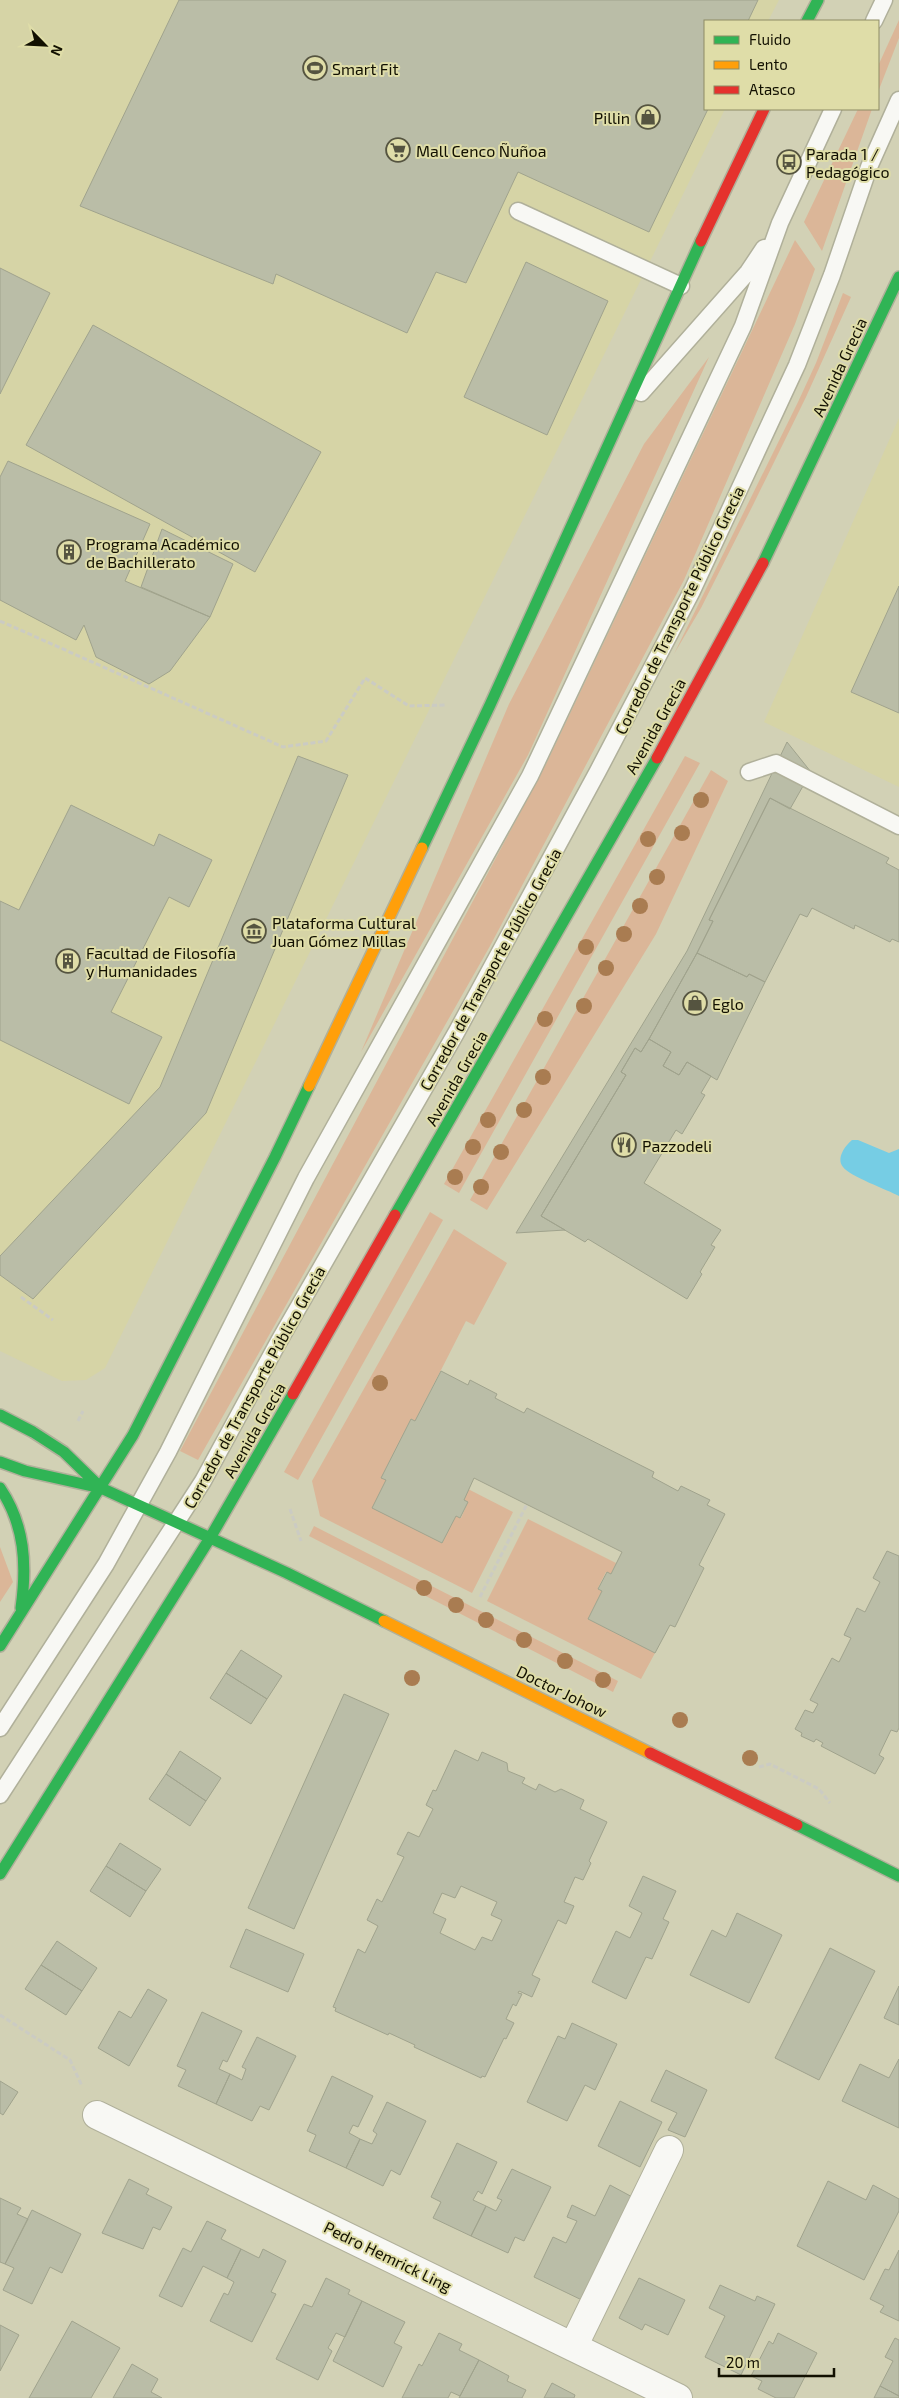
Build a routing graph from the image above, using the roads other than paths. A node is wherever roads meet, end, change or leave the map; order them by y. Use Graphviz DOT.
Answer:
graph roads {
  1 [pos="818,0"];
  2 [pos="884,0"];
  3 [pos="808,20"];
  4 [pos="874,20"];
  5 [pos="899,100"];
  6 [pos="764,110"];
  7 [pos="833,110"];
  8 [pos="518,211"];
  9 [pos="780,223"];
  10 [pos="899,277"];
  11 [pos="681,286"];
  12 [pos="606,453"];
  13 [pos="749,772"];
  14 [pos="899,826"];
  15 [pos="0,1415"];
  16 [pos="0,1462"];
  17 [pos="0,1488"];
  18 [pos="101,1488"];
  19 [pos="138,1506"];
  20 [pos="177,1523"];
  21 [pos="210,1538"];
  22 [pos="19,1617"];
  23 [pos="0,1646"];
  24 [pos="0,1728"];
  25 [pos="0,1795"];
  26 [pos="0,1874"];
  27 [pos="899,1876"];
  28 [pos="97,2115"];
  29 [pos="669,2150"];
  30 [pos="573,2347"];
  31 [pos="678,2398"];
  1 -- 3 [label="main road"];
  2 -- 4 [label="lane"];
  5 -- 20 [label="lane, Corredor de Transporte Público Grecia"];
  6 -- 11 [label="main road"];
  7 -- 9 [label="lane"];
  8 -- 11 [label="lane"];
  9 -- 12 [label="lane"];
  9 -- 19 [label="lane"];
  10 -- 21 [label="main road, Avenida Grecia"];
  11 -- 12 [label="main road"];
  12 -- 18 [label="main road"];
  13 -- 14 [label="lane"];
  15 -- 18 [label="main road"];
  16 -- 18 [label="main road"];
  17 -- 22 [label="main road"];
  18 -- 19 [label="main road, Doctor Johow"];
  18 -- 22 [label="main road"];
  19 -- 20 [label="main road, Doctor Johow"];
  19 -- 24 [label="lane"];
  20 -- 21 [label="main road, Doctor Johow"];
  20 -- 25 [label="lane, Corredor de Transporte Público Grecia"];
  21 -- 26 [label="main road, Avenida Grecia"];
  21 -- 27 [label="main road, Doctor Johow"];
  22 -- 23 [label="main road"];
  28 -- 30 [label="street, Pedro Hemrick Ling"];
  29 -- 30 [label="street"];
  30 -- 31 [label="street, Pedro Hemrick Ling"];
}
